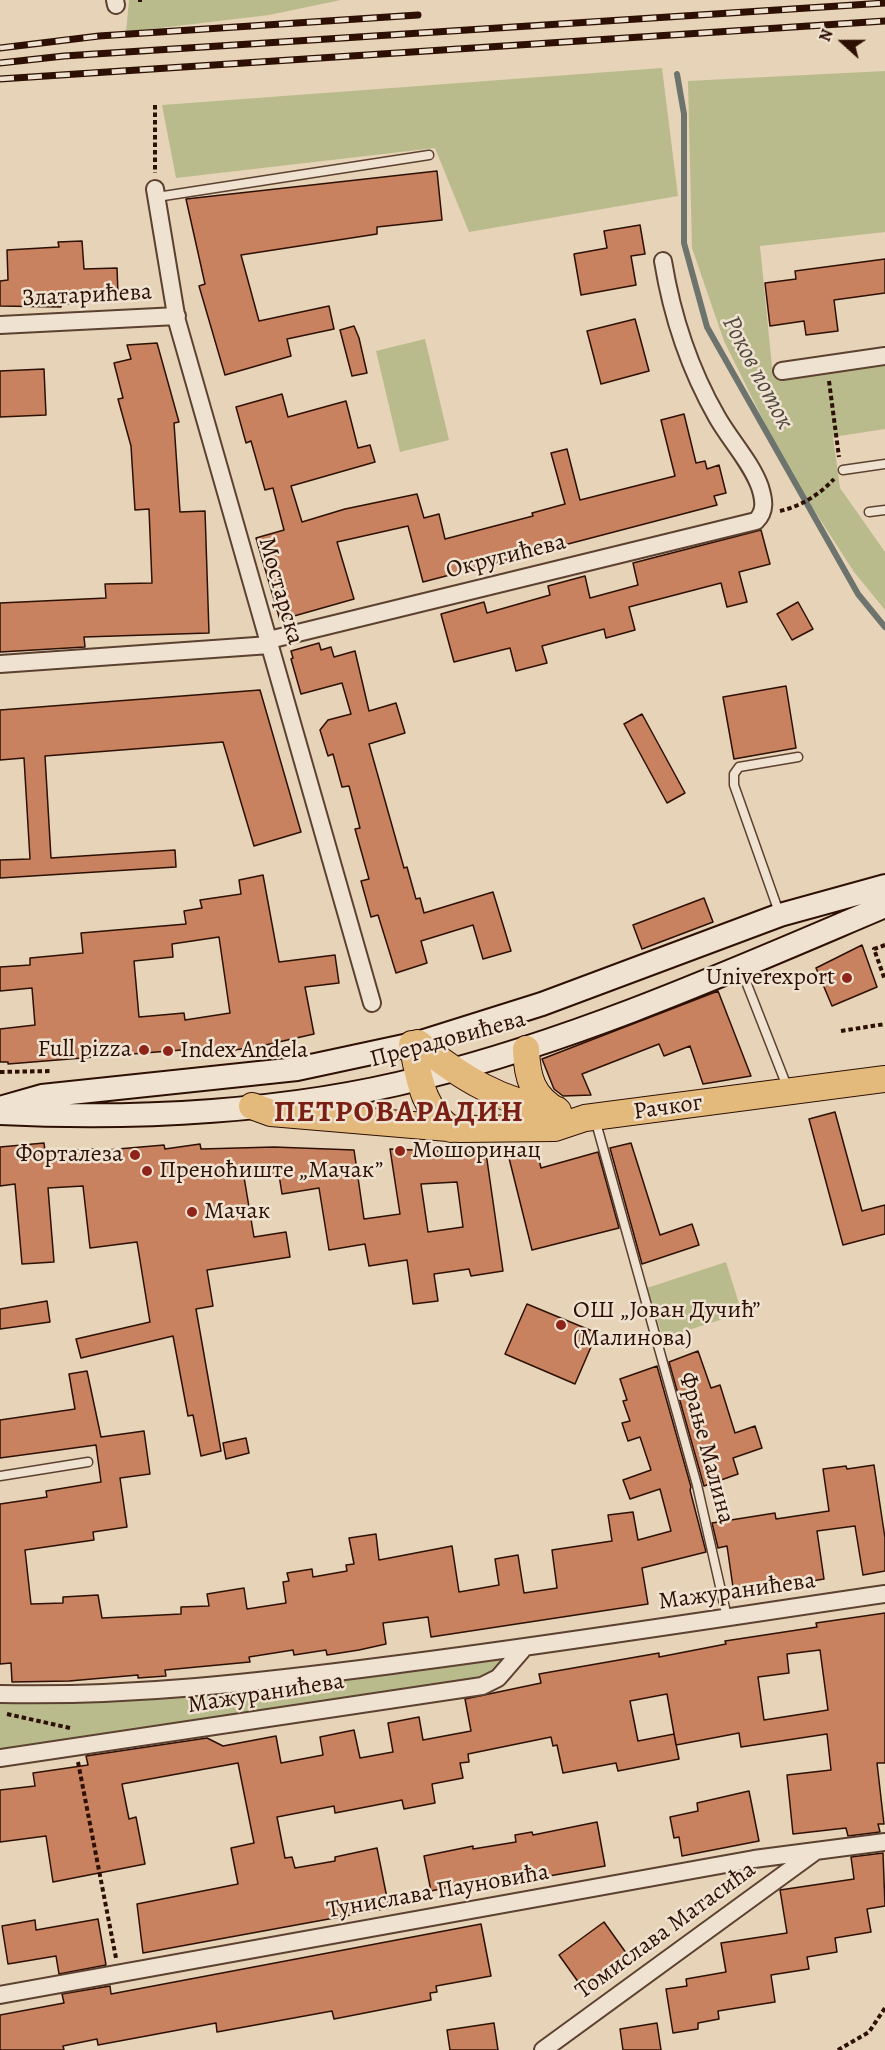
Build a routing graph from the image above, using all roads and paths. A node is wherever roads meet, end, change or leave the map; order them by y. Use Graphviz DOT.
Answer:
graph roads {
  1 [pos="155,105"];
  2 [pos="429,155"];
  3 [pos="156,193"];
  4 [pos="663,261"];
  5 [pos="177,316"];
  6 [pos="0,325"];
  7 [pos="885,356"];
  8 [pos="827,365"];
  9 [pos="782,370"];
  10 [pos="839,460"];
  11 [pos="885,464"];
  12 [pos="843,470"];
  13 [pos="825,488"];
  14 [pos="797,507"];
  15 [pos="885,510"];
  16 [pos="869,512"];
  17 [pos="269,643"];
  18 [pos="0,664"];
  19 [pos="798,757"];
  20 [pos="885,886"];
  21 [pos="885,906"];
  22 [pos="780,915"];
  23 [pos="885,945"];
  24 [pos="740,966"];
  25 [pos="885,980"];
  26 [pos="372,1003"];
  27 [pos="885,1024"];
  28 [pos="841,1031"];
  29 [pos="415,1043"];
  30 [pos="526,1048"];
  31 [pos="452,1070"];
  32 [pos="885,1078"];
  33 [pos="420,1079"];
  34 [pos="789,1091"];
  35 [pos="252,1106"];
  36 [pos="0,1108"];
  37 [pos="557,1110"];
  38 [pos="0,1113"];
  39 [pos="590,1117"];
  40 [pos="451,1129"];
  41 [pos="88,1462"];
  42 [pos="0,1476"];
  43 [pos="885,1594"];
  44 [pos="727,1617"];
  45 [pos="524,1648"];
  46 [pos="0,1694"];
  47 [pos="0,1713"];
  48 [pos="76,1729"];
  49 [pos="75,1747"];
  50 [pos="0,1758"];
  51 [pos="885,1842"];
  52 [pos="818,1850"];
  53 [pos="119,1974"];
  54 [pos="0,1995"];
  55 [pos="885,2008"];
  56 [pos="543,2050"];
  57 [pos="838,2050"];
  1 -- 3 [label="path"];
  2 -- 3 [label="lane"];
  3 -- 5 [label="street, Мостарска"];
  4 -- 17 [label="street, Округићева"];
  5 -- 6 [label="street, Златарићева"];
  5 -- 17 [label="street, Мостарска"];
  7 -- 8 [label="street"];
  8 -- 9 [label="street"];
  8 -- 10 [label="path"];
  11 -- 12 [label="lane"];
  13 -- 14 [label="path"];
  15 -- 16 [label="lane"];
  17 -- 18 [label="street, Округићева"];
  17 -- 26 [label="street, Мостарска"];
  19 -- 22 [label="lane"];
  20 -- 22 [label="main road, Прерадовићева"];
  21 -- 24 [label="main road, Прерадовићева"];
  22 -- 29 [label="main road, Прерадовићева"];
  23 -- 25 [label="path"];
  24 -- 30 [label="main road, Прерадовићева"];
  24 -- 34 [label="lane"];
  27 -- 28 [label="path"];
  29 -- 31 [label="main road"];
  29 -- 33 [label="main road"];
  29 -- 36 [label="main road, Прерадовићева"];
  30 -- 31 [label="main road, Прерадовићева"];
  30 -- 37 [label="main road"];
  31 -- 33 [label="main road, Прерадовићева"];
  31 -- 37 [label="main road"];
  32 -- 34 [label="main road, Рачког"];
  33 -- 35 [label="main road, Прерадовићева"];
  33 -- 40 [label="main road"];
  34 -- 39 [label="main road, Рачког"];
  35 -- 38 [label="main road, Прерадовићева"];
  35 -- 40 [label="main road, Рачког"];
  37 -- 39 [label="main road"];
  39 -- 40 [label="main road, Рачког"];
  39 -- 44 [label="lane, Фрање Малина"];
  41 -- 42 [label="lane"];
  43 -- 44 [label="street, Мажуранићева"];
  44 -- 45 [label="street, Мажуранићева"];
  45 -- 46 [label="street, Мажуранићева"];
  45 -- 49 [label="street, Мажуранићева"];
  47 -- 48 [label="path"];
  49 -- 50 [label="street, Мажуранићева"];
  49 -- 53 [label="path"];
  51 -- 52 [label="street, Тунислава Пауновића"];
  52 -- 53 [label="street, Тунислава Пауновића"];
  52 -- 56 [label="street, Томислава Матасића"];
  53 -- 54 [label="street, Тунислава Пауновића"];
  55 -- 57 [label="path"];
}
